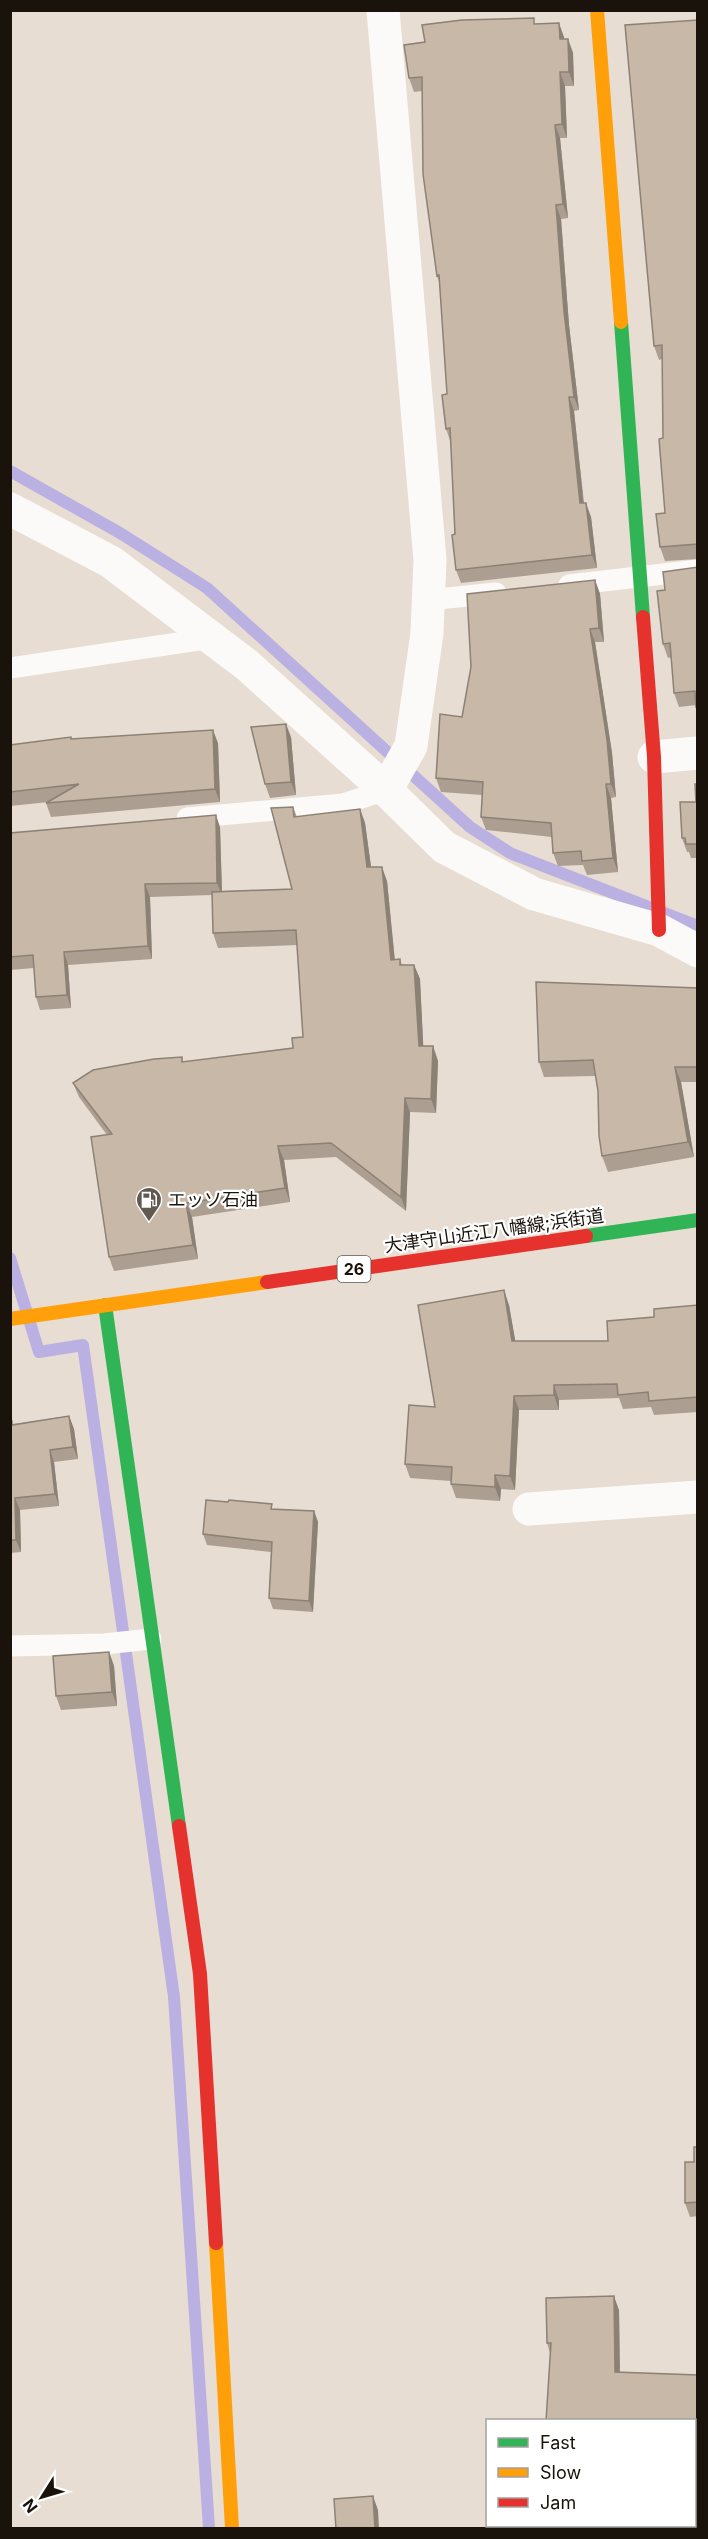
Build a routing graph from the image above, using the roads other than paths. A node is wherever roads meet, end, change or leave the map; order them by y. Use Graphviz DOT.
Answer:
graph roads {
  1 [pos="383,10"];
  2 [pos="597,10"];
  3 [pos="10,509"];
  4 [pos="698,570"];
  5 [pos="641,576"];
  6 [pos="547,587"];
  7 [pos="511,591"];
  8 [pos="428,600"];
  9 [pos="212,638"];
  10 [pos="10,668"];
  11 [pos="698,753"];
  12 [pos="654,757"];
  13 [pos="386,790"];
  14 [pos="165,820"];
  15 [pos="659,930"];
  16 [pos="698,951"];
  17 [pos="698,1220"];
  18 [pos="105,1305"];
  19 [pos="10,1319"];
  20 [pos="698,1497"];
  21 [pos="529,1509"];
  22 [pos="152,1639"];
  23 [pos="10,1646"];
  24 [pos="232,2529"];
  1 -- 8 [label="street"];
  2 -- 5 [label="street"];
  3 -- 9 [label="street"];
  4 -- 5 [label="lane"];
  5 -- 6 [label="lane"];
  5 -- 12 [label="street"];
  7 -- 8 [label="lane"];
  8 -- 13 [label="street"];
  9 -- 10 [label="lane"];
  9 -- 13 [label="street"];
  11 -- 12 [label="street"];
  12 -- 15 [label="street"];
  13 -- 14 [label="lane"];
  13 -- 15 [label="street"];
  15 -- 16 [label="street"];
  17 -- 18 [label="street, 大津守山近江八幡線;浜街道 / 26"];
  18 -- 19 [label="street, 大津守山近江八幡線;浜街道 / 26"];
  18 -- 22 [label="street"];
  20 -- 21 [label="street"];
  22 -- 23 [label="lane"];
  22 -- 24 [label="street"];
}
